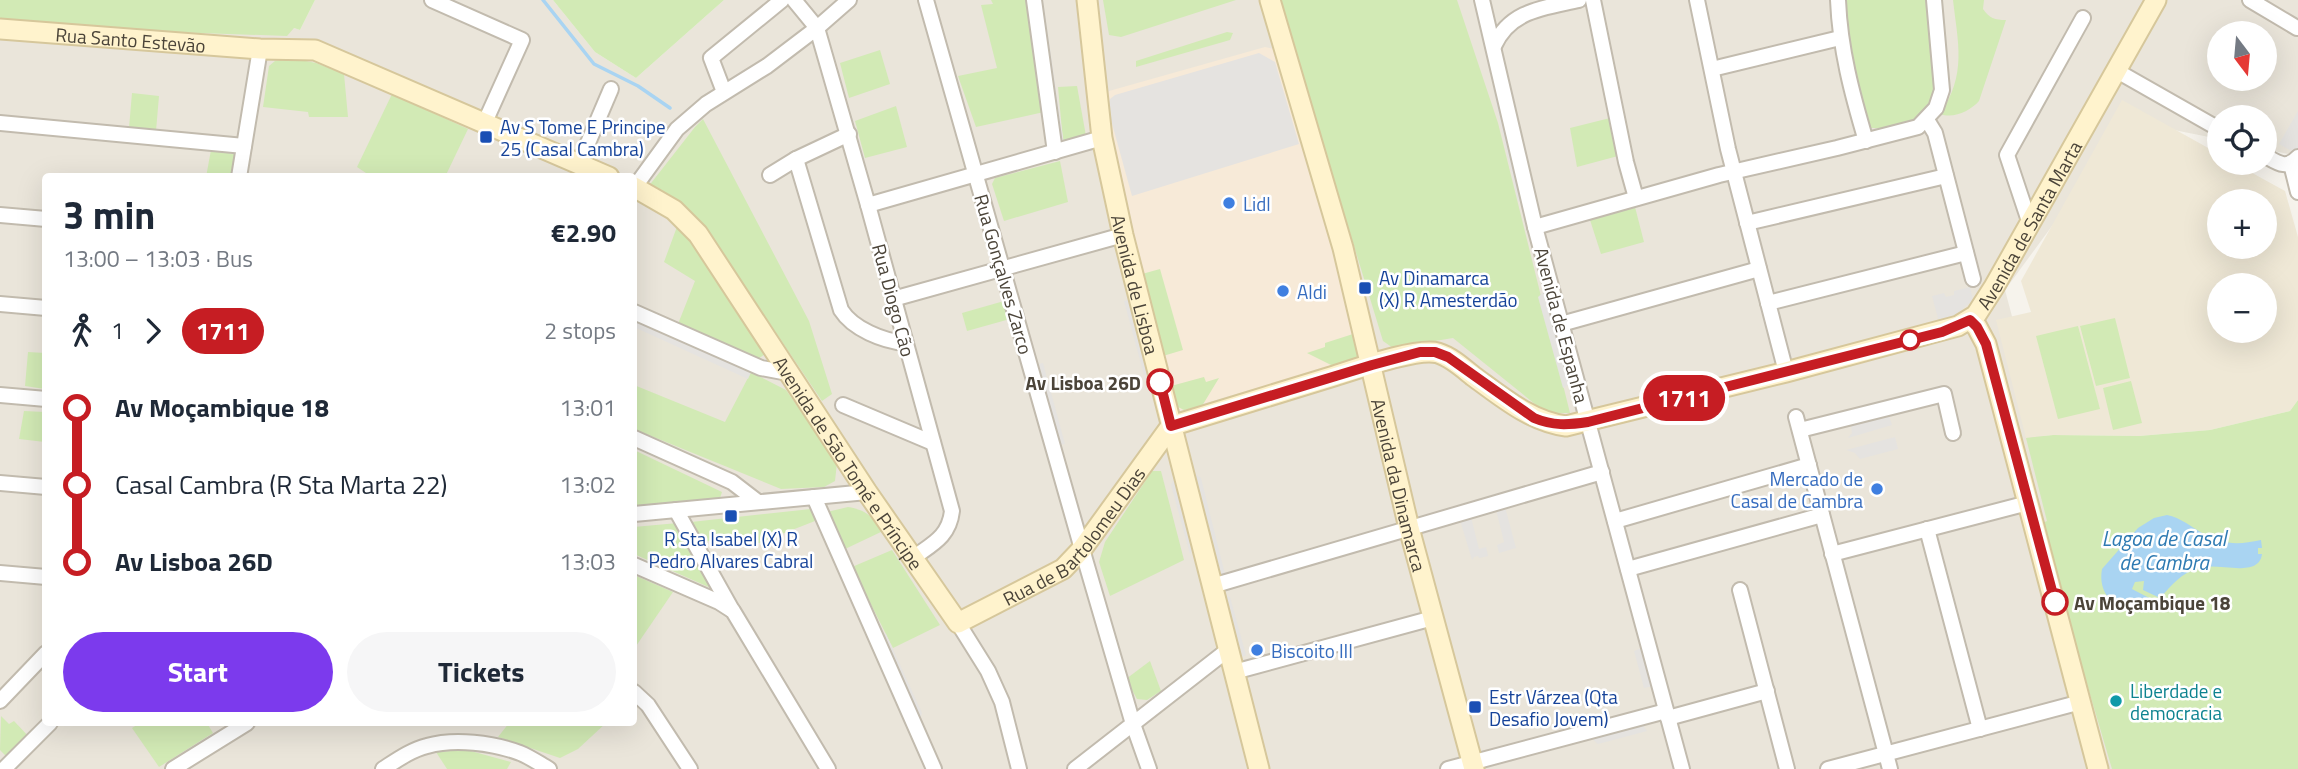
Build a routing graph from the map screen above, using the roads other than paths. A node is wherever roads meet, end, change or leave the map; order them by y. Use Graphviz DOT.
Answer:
graph roads {
  1 [pos="432,0"];
  2 [pos="782,0"];
  3 [pos="794,0"];
  4 [pos="849,0"];
  5 [pos="926,0"];
  6 [pos="1034,0"];
  7 [pos="1087,0"];
  8 [pos="1270,0"];
  9 [pos="1482,0"];
  10 [pos="1579,0"];
  11 [pos="1593,0"];
  12 [pos="1697,0"];
  13 [pos="1838,0"];
  14 [pos="1934,0"];
  15 [pos="2156,0"];
  16 [pos="2250,0"];
  17 [pos="1562,2"];
  18 [pos="2083,18"];
  19 [pos="817,28"];
  20 [pos="2297,28"];
  21 [pos="0,29"];
  22 [pos="1840,37"];
  23 [pos="1494,46"];
  24 [pos="260,49"];
  25 [pos="1712,69"];
  26 [pos="2117,71"];
  27 [pos="611,89"];
  28 [pos="724,92"];
  29 [pos="1927,120"];
  30 [pos="485,122"];
  31 [pos="2207,122"];
  32 [pos="0,123"];
  33 [pos="849,134"];
  34 [pos="1102,138"];
  35 [pos="1866,141"];
  36 [pos="244,146"];
  37 [pos="1055,152"];
  38 [pos="796,159"];
  39 [pos="2294,160"];
  40 [pos="2277,162"];
  41 [pos="579,164"];
  42 [pos="1734,172"];
  43 [pos="240,173"];
  44 [pos="600,173"];
  45 [pos="976,174"];
  46 [pos="770,175"];
  47 [pos="1946,176"];
  48 [pos="637,184"];
  49 [pos="637,190"];
  50 [pos="2298,192"];
  51 [pos="1636,198"];
  52 [pos="869,205"];
  53 [pos="0,215"];
  54 [pos="42,219"];
  55 [pos="1747,223"];
  56 [pos="2030,224"];
  57 [pos="1535,227"];
  58 [pos="1123,235"];
  59 [pos="1966,253"];
  60 [pos="1003,269"];
  61 [pos="1759,269"];
  62 [pos="1973,279"];
  63 [pos="893,299"];
  64 [pos="1768,303"];
  65 [pos="0,304"];
  66 [pos="42,308"];
  67 [pos="637,313"];
  68 [pos="1970,320"];
  69 [pos="1561,324"];
  70 [pos="905,343"];
  71 [pos="1372,365"];
  72 [pos="1786,372"];
  73 [pos="788,373"];
  74 [pos="0,395"];
  75 [pos="42,399"];
  76 [pos="843,405"];
  77 [pos="1588,422"];
  78 [pos="1171,426"];
  79 [pos="1954,433"];
  80 [pos="637,439"];
  81 [pos="933,443"];
  82 [pos="1809,465"];
  83 [pos="1602,472"];
  84 [pos="0,483"];
  85 [pos="42,487"];
  86 [pos="867,492"];
  87 [pos="814,497"];
  88 [pos="758,502"];
  89 [pos="2028,503"];
  90 [pos="676,510"];
  91 [pos="637,514"];
  92 [pos="1822,515"];
  93 [pos="1615,521"];
  94 [pos="1409,528"];
  95 [pos="1927,529"];
  96 [pos="1082,549"];
  97 [pos="1832,554"];
  98 [pos="913,558"];
  99 [pos="637,566"];
  100 [pos="1628,569"];
  101 [pos="0,573"];
  102 [pos="42,577"];
  103 [pos="1212,586"];
  104 [pos="1740,590"];
  105 [pos="733,611"];
  106 [pos="1433,618"];
  107 [pos="958,623"];
  108 [pos="1229,649"];
  109 [pos="42,657"];
  110 [pos="1234,672"];
  111 [pos="1767,691"];
  112 [pos="637,695"];
  113 [pos="0,701"];
  114 [pos="2081,702"];
  115 [pos="1667,715"];
  116 [pos="1133,724"];
  117 [pos="47,726"];
  118 [pos="242,726"];
  119 [pos="1980,729"];
  120 [pos="1886,754"];
  121 [pos="1473,766"];
  122 [pos="4,769"];
  123 [pos="173,769"];
  124 [pos="383,769"];
  125 [pos="549,769"];
  126 [pos="690,769"];
  127 [pos="828,769"];
  128 [pos="934,769"];
  129 [pos="1020,769"];
  130 [pos="1075,769"];
  131 [pos="1149,769"];
  132 [pos="1259,769"];
  133 [pos="1448,769"];
  134 [pos="1682,769"];
  135 [pos="1787,769"];
  136 [pos="1828,769"];
  137 [pos="1889,769"];
  138 [pos="2098,769"];
  1 -- 30 [label="street"];
  2 -- 28 [label="street"];
  3 -- 19 [label="street"];
  4 -- 19 [label="street"];
  5 -- 45 [label="street, Rua Gonçalves Zarco"];
  6 -- 37 [label="street"];
  7 -- 34 [label="street, Avenida de Lisboa"];
  8 -- 71 [label="street, Avenida da Dinamarca"];
  9 -- 23 [label="street, Avenida de Espanha"];
  10 -- 17 [label="street"];
  11 -- 51 [label="street"];
  12 -- 25 [label="street"];
  13 -- 22 [label="street"];
  14 -- 29 [label="street"];
  15 -- 26 [label="street, Avenida de Santa Marta"];
  16 -- 20 [label="street"];
  17 -- 23 [label="street"];
  18 -- 56 [label="street"];
  19 -- 28 [label="street"];
  19 -- 33 [label="street, Rua Diogo Cão"];
  21 -- 24 [label="street, Rua Santo Estevão"];
  22 -- 25 [label="street"];
  22 -- 35 [label="street"];
  23 -- 57 [label="street, Avenida de Espanha"];
  24 -- 30 [label="street"];
  24 -- 36 [label="street"];
  25 -- 42 [label="street"];
  26 -- 31 [label="street"];
  26 -- 56 [label="street, Avenida de Santa Marta"];
  27 -- 41 [label="street"];
  28 -- 48 [label="street"];
  29 -- 35 [label="street"];
  29 -- 47 [label="street"];
  30 -- 41 [label="street"];
  32 -- 36 [label="street"];
  33 -- 38 [label="street"];
  33 -- 52 [label="street, Rua Diogo Cão"];
  34 -- 37 [label="street"];
  34 -- 58 [label="street, Avenida de Lisboa"];
  35 -- 42 [label="street"];
  36 -- 43 [label="street"];
  37 -- 45 [label="street"];
  38 -- 46 [label="street"];
  38 -- 70 [label="street"];
  39 -- 40 [label="street"];
  39 -- 50 [label="street"];
  41 -- 44 [label="street"];
  42 -- 51 [label="street"];
  42 -- 55 [label="street"];
  45 -- 52 [label="street"];
  45 -- 60 [label="street, Rua Gonçalves Zarco"];
  47 -- 55 [label="street"];
  47 -- 59 [label="street"];
  49 -- 73 [label="street, Avenida de São Tomé e Príncipe"];
  51 -- 57 [label="street"];
  52 -- 63 [label="street, Rua Diogo Cão"];
  53 -- 54 [label="street"];
  55 -- 61 [label="street"];
  56 -- 68 [label="street, Avenida de Santa Marta"];
  57 -- 69 [label="street, Avenida de Espanha"];
  58 -- 60 [label="street"];
  58 -- 78 [label="street, Avenida de Lisboa"];
  59 -- 62 [label="street"];
  59 -- 64 [label="street"];
  60 -- 63 [label="street"];
  60 -- 96 [label="street, Rua Gonçalves Zarco"];
  61 -- 64 [label="street"];
  61 -- 69 [label="street"];
  63 -- 70 [label="street, Rua Diogo Cão"];
  64 -- 72 [label="street"];
  65 -- 66 [label="street"];
  67 -- 73 [label="street"];
  68 -- 72 [label="street, Avenida de Santa Marta"];
  68 -- 89 [label="street"];
  69 -- 77 [label="street, Avenida de Espanha"];
  70 -- 81 [label="street, Rua Diogo Cão"];
  71 -- 77 [label="street, Avenida de Santa Marta"];
  71 -- 78 [label="street, Avenida de Santa Marta"];
  71 -- 94 [label="street, Avenida da Dinamarca"];
  72 -- 77 [label="street, Avenida de Santa Marta"];
  73 -- 86 [label="street, Avenida de São Tomé e Príncipe"];
  74 -- 75 [label="street"];
  76 -- 81 [label="street"];
  77 -- 83 [label="street, Avenida de Espanha"];
  78 -- 96 [label="street, Rua de Bartolomeu Dias"];
  78 -- 103 [label="street, Avenida de Lisboa"];
  79 -- 82 [label="street"];
  80 -- 88 [label="street"];
  81 -- 98 [label="street, Rua Diogo Cão"];
  82 -- 92 [label="street"];
  82 -- 93 [label="street"];
  83 -- 93 [label="street, Avenida de Espanha"];
  83 -- 94 [label="street"];
  84 -- 85 [label="street"];
  86 -- 87 [label="street"];
  86 -- 98 [label="street, Avenida de São Tomé e Príncipe"];
  87 -- 88 [label="street"];
  87 -- 128 [label="street"];
  88 -- 90 [label="street"];
  89 -- 95 [label="street"];
  89 -- 114 [label="street"];
  90 -- 91 [label="street"];
  90 -- 105 [label="street"];
  92 -- 97 [label="street"];
  92 -- 100 [label="street"];
  93 -- 100 [label="street, Avenida de Espanha"];
  94 -- 103 [label="street"];
  94 -- 106 [label="street, Avenida da Dinamarca"];
  95 -- 97 [label="street"];
  95 -- 119 [label="street"];
  96 -- 107 [label="street, Rua de Bartolomeu Dias"];
  96 -- 116 [label="street, Rua Gonçalves Zarco"];
  97 -- 120 [label="street"];
  98 -- 107 [label="street, Avenida de São Tomé e Príncipe"];
  99 -- 105 [label="street"];
  100 -- 115 [label="street, Avenida de Espanha"];
  101 -- 102 [label="street"];
  103 -- 108 [label="street, Avenida de Lisboa"];
  104 -- 111 [label="street"];
  105 -- 127 [label="street"];
  106 -- 110 [label="street"];
  106 -- 121 [label="street, Avenida da Dinamarca"];
  107 -- 129 [label="street, Avenida de São Tomé e Príncipe"];
  108 -- 110 [label="street, Avenida de Lisboa"];
  108 -- 116 [label="street"];
  109 -- 113 [label="street"];
  110 -- 132 [label="street, Avenida de Lisboa"];
  111 -- 115 [label="street"];
  111 -- 135 [label="street"];
  112 -- 126 [label="street"];
  114 -- 119 [label="street"];
  114 -- 138 [label="street"];
  115 -- 121 [label="street"];
  115 -- 134 [label="street, Avenida de Espanha"];
  116 -- 130 [label="street"];
  116 -- 131 [label="street, Rua Gonçalves Zarco"];
  117 -- 122 [label="street"];
  118 -- 123 [label="street"];
  119 -- 120 [label="street"];
  120 -- 136 [label="street"];
  120 -- 137 [label="street"];
  121 -- 133 [label="street"];
  124 -- 125 [label="street"];
}
